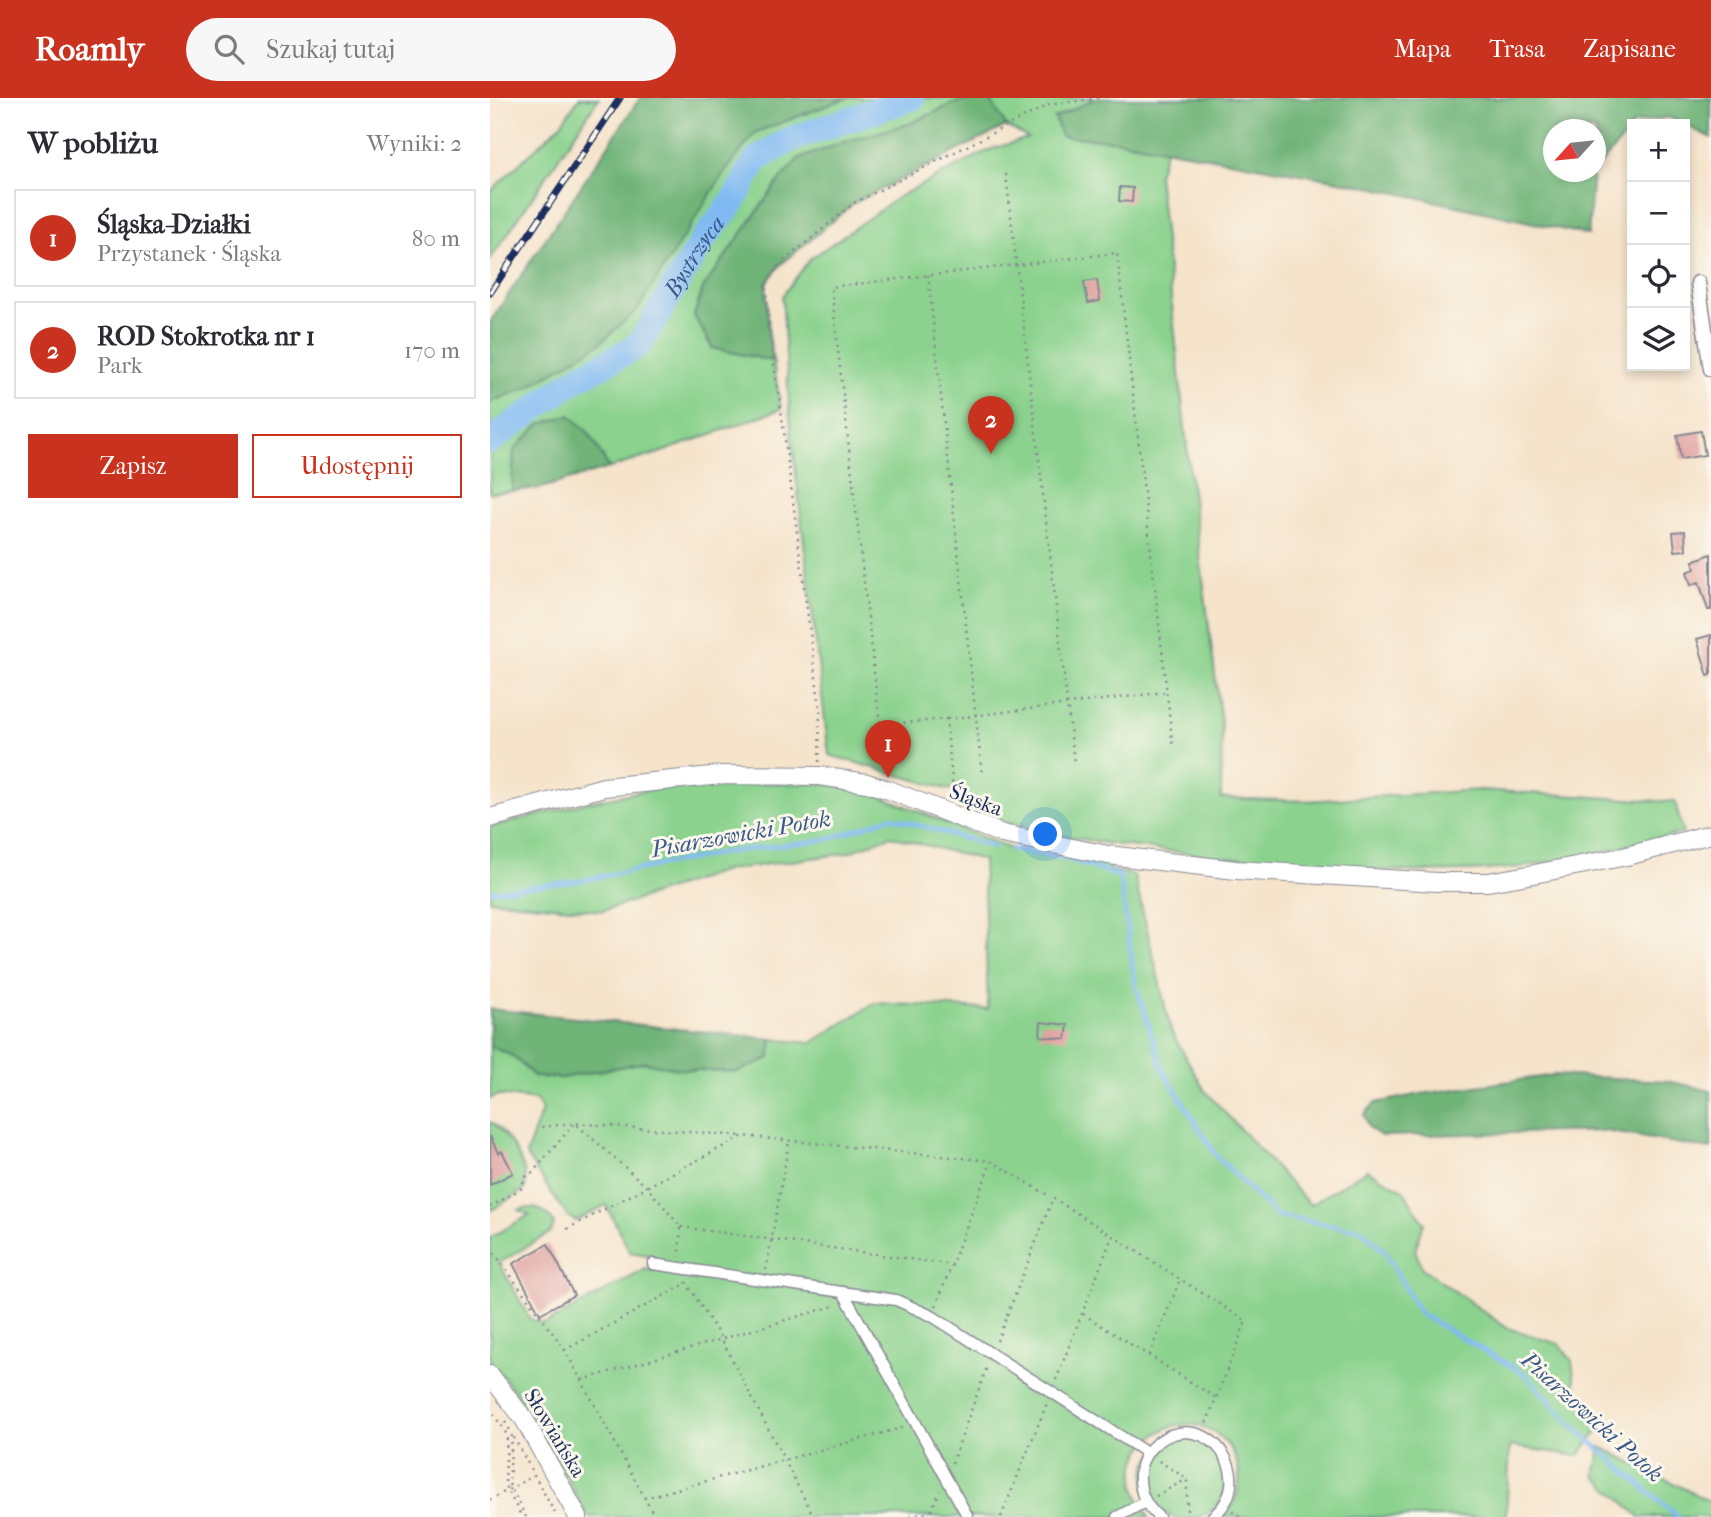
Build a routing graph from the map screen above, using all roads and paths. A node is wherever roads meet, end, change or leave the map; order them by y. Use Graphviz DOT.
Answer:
graph roads {
  1 [pos="1101,98"];
  2 [pos="1006,174"];
  3 [pos="1016,265"];
  4 [pos="928,275"];
  5 [pos="1698,283"];
  6 [pos="1711,369"];
  7 [pos="1166,692"];
  8 [pos="1067,704"];
  9 [pos="975,715"];
  10 [pos="946,719"];
  11 [pos="1173,747"];
  12 [pos="1074,762"];
  13 [pos="982,773"];
  14 [pos="819,776"];
  15 [pos="953,790"];
  16 [pos="490,818"];
  17 [pos="1711,834"];
  18 [pos="575,1123"];
  19 [pos="542,1127"];
  20 [pos="743,1136"];
  21 [pos="789,1142"];
  22 [pos="991,1161"];
  23 [pos="647,1186"];
  24 [pos="1053,1198"];
  25 [pos="490,1207"];
  26 [pos="681,1227"];
  27 [pos="567,1229"];
  28 [pos="1112,1237"];
  29 [pos="772,1239"];
  30 [pos="490,1247"];
  31 [pos="653,1264"];
  32 [pos="953,1265"];
  33 [pos="678,1267"];
  34 [pos="764,1280"];
  35 [pos="1180,1280"];
  36 [pos="687,1283"];
  37 [pos="846,1297"];
  38 [pos="1082,1313"];
  39 [pos="932,1316"];
  40 [pos="721,1338"];
  41 [pos="565,1350"];
  42 [pos="992,1354"];
  43 [pos="1149,1355"];
  44 [pos="490,1375"];
  45 [pos="582,1380"];
  46 [pos="1051,1392"];
  47 [pos="1216,1398"];
  48 [pos="490,1408"];
  49 [pos="917,1423"];
  50 [pos="1202,1435"];
  51 [pos="1147,1453"];
  52 [pos="785,1460"];
  53 [pos="534,1475"];
  54 [pos="946,1478"];
  55 [pos="1187,1479"];
  56 [pos="509,1490"];
  57 [pos="644,1498"];
  58 [pos="490,1500"];
  59 [pos="1145,1502"];
  60 [pos="929,1515"];
  61 [pos="524,1517"];
  62 [pos="557,1517"];
  63 [pos="578,1517"];
  64 [pos="655,1517"];
  65 [pos="814,1517"];
  66 [pos="910,1517"];
  67 [pos="968,1517"];
  68 [pos="1001,1517"];
  69 [pos="1117,1517"];
  70 [pos="1159,1517"];
  71 [pos="1187,1517"];
  72 [pos="1212,1517"];
  1 -- 14 [label="path"];
  2 -- 3 [label="path"];
  3 -- 4 [label="path"];
  3 -- 7 [label="path"];
  3 -- 8 [label="path"];
  4 -- 9 [label="path"];
  4 -- 10 [label="path"];
  5 -- 6 [label="street"];
  7 -- 8 [label="path"];
  7 -- 11 [label="path"];
  8 -- 9 [label="path"];
  8 -- 12 [label="path"];
  9 -- 10 [label="path"];
  9 -- 13 [label="path"];
  10 -- 15 [label="path"];
  14 -- 16 [label="street, Śląska"];
  14 -- 17 [label="street, Śląska"];
  18 -- 19 [label="path"];
  18 -- 20 [label="path"];
  18 -- 23 [label="path"];
  18 -- 25 [label="path"];
  20 -- 21 [label="path"];
  20 -- 23 [label="path"];
  21 -- 22 [label="path"];
  21 -- 29 [label="path"];
  22 -- 24 [label="path"];
  22 -- 32 [label="path"];
  23 -- 26 [label="path"];
  23 -- 27 [label="path"];
  24 -- 28 [label="path"];
  24 -- 42 [label="path"];
  26 -- 29 [label="path"];
  26 -- 33 [label="path"];
  28 -- 35 [label="path"];
  28 -- 38 [label="path"];
  29 -- 32 [label="path"];
  29 -- 34 [label="path"];
  30 -- 41 [label="path"];
  31 -- 33 [label="street"];
  32 -- 39 [label="path"];
  33 -- 34 [label="street"];
  33 -- 36 [label="path"];
  34 -- 37 [label="street"];
  35 -- 43 [label="path"];
  35 -- 47 [label="path"];
  36 -- 40 [label="path"];
  36 -- 41 [label="path"];
  37 -- 39 [label="street"];
  37 -- 40 [label="path"];
  37 -- 49 [label="street"];
  38 -- 43 [label="path"];
  38 -- 46 [label="path"];
  39 -- 42 [label="street"];
  40 -- 45 [label="path"];
  40 -- 52 [label="path"];
  41 -- 45 [label="path"];
  42 -- 46 [label="street"];
  42 -- 54 [label="path"];
  43 -- 47 [label="path"];
  44 -- 63 [label="street, Słowiańska"];
  45 -- 57 [label="path"];
  46 -- 51 [label="street"];
  46 -- 68 [label="path"];
  47 -- 50 [label="path"];
  48 -- 56 [label="path"];
  49 -- 52 [label="path"];
  49 -- 54 [label="street"];
  50 -- 51 [label="street"];
  50 -- 72 [label="street"];
  51 -- 55 [label="path"];
  51 -- 59 [label="street"];
  52 -- 57 [label="path"];
  52 -- 65 [label="path"];
  53 -- 56 [label="path"];
  53 -- 56 [label="path"];
  53 -- 62 [label="path"];
  54 -- 60 [label="path"];
  54 -- 67 [label="street"];
  55 -- 59 [label="path"];
  55 -- 71 [label="path"];
  56 -- 58 [label="path"];
  56 -- 61 [label="path"];
  57 -- 64 [label="path"];
  59 -- 69 [label="street"];
  59 -- 70 [label="street"];
  60 -- 66 [label="path"];
}
